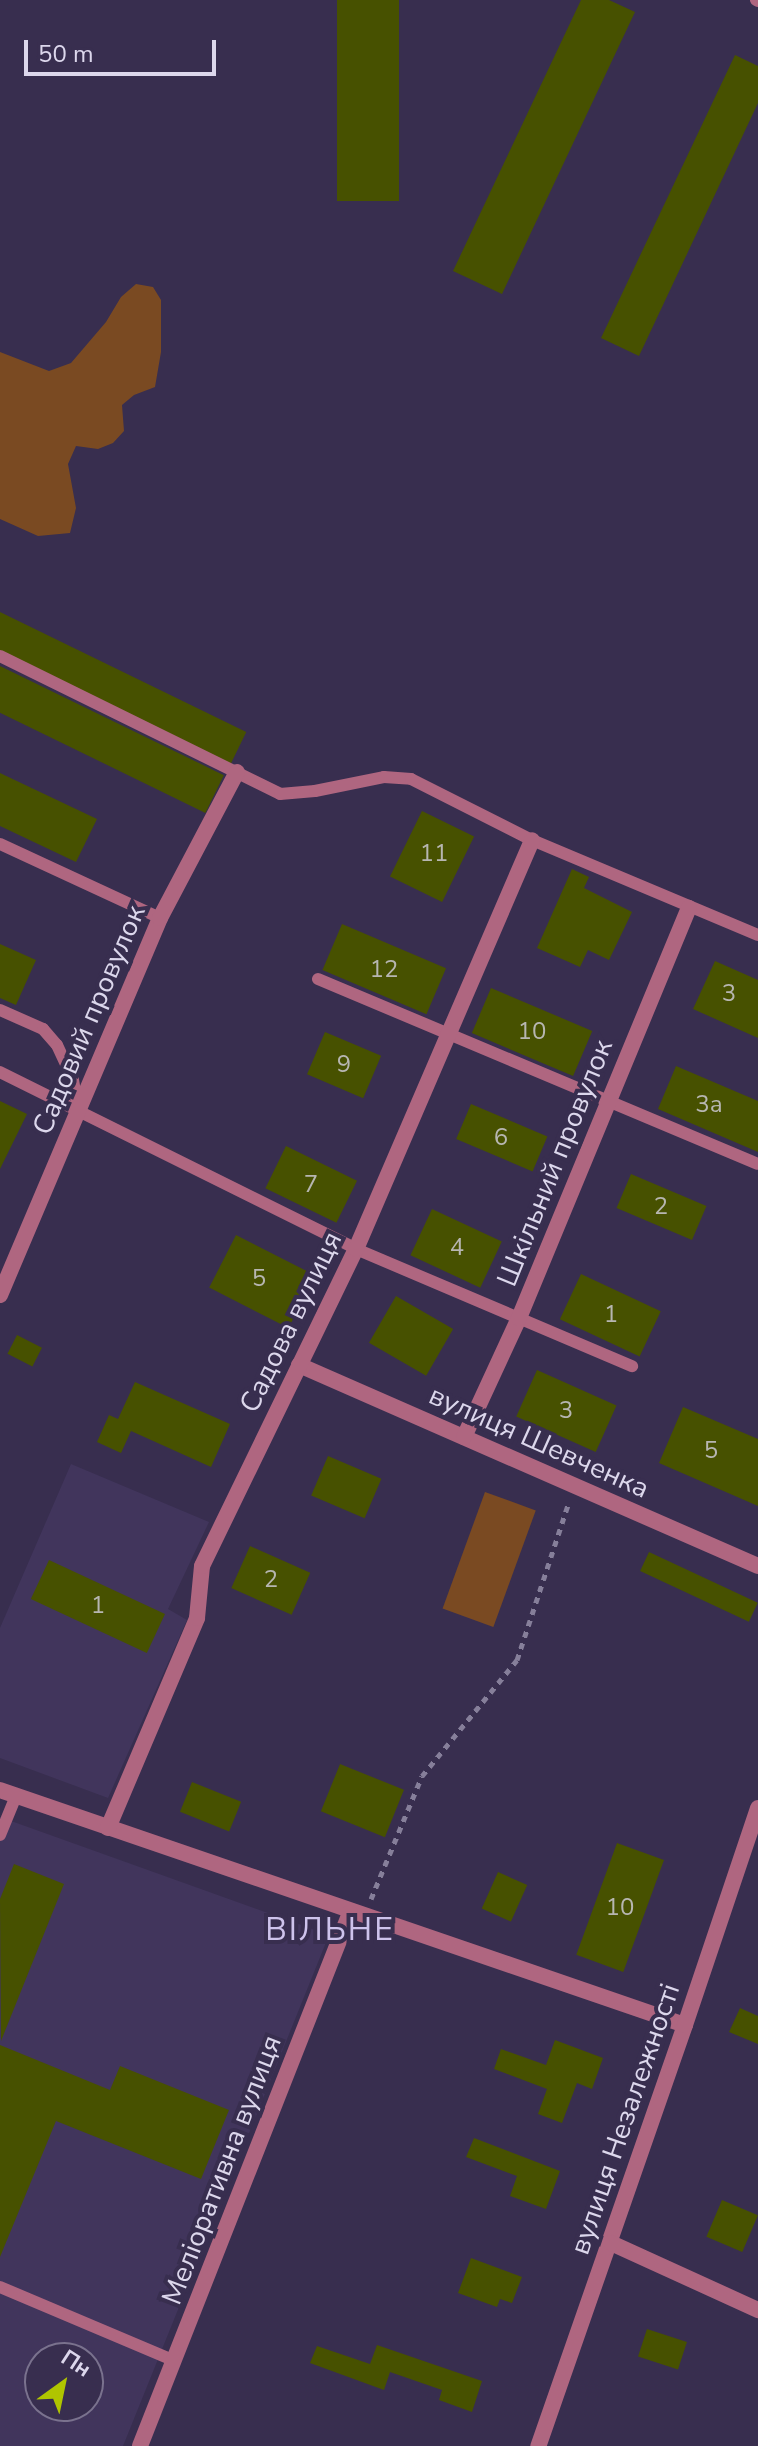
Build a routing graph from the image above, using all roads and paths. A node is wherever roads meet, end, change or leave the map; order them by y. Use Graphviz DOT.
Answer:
graph roads {
  1 [pos="0,656"];
  2 [pos="237,772"];
  3 [pos="532,840"];
  4 [pos="0,844"];
  5 [pos="689,908"];
  6 [pos="160,918"];
  7 [pos="758,935"];
  8 [pos="318,979"];
  9 [pos="0,1010"];
  10 [pos="449,1034"];
  11 [pos="0,1072"];
  12 [pos="608,1101"];
  13 [pos="78,1110"];
  14 [pos="758,1164"];
  15 [pos="356,1249"];
  16 [pos="0,1295"];
  17 [pos="519,1318"];
  18 [pos="299,1365"];
  19 [pos="632,1366"];
  20 [pos="464,1437"];
  21 [pos="575,1486"];
  22 [pos="758,1566"];
  23 [pos="8,1793"];
  24 [pos="758,1808"];
  25 [pos="108,1828"];
  26 [pos="0,1835"];
  27 [pos="357,1915"];
  28 [pos="685,2025"];
  29 [pos="611,2243"];
  30 [pos="0,2287"];
  31 [pos="758,2310"];
  32 [pos="175,2361"];
  33 [pos="140,2446"];
  34 [pos="538,2446"];
  1 -- 2 [label="lane"];
  2 -- 3 [label="lane"];
  2 -- 6 [label="street, Садовий провулок"];
  3 -- 5 [label="lane"];
  3 -- 10 [label="street, Садова вулиця"];
  4 -- 6 [label="lane"];
  5 -- 7 [label="lane"];
  5 -- 12 [label="street, Шкільний провулок"];
  6 -- 13 [label="street, Садовий провулок"];
  8 -- 10 [label="lane"];
  9 -- 13 [label="lane"];
  10 -- 12 [label="lane"];
  10 -- 15 [label="street, Садова вулиця"];
  11 -- 13 [label="lane"];
  12 -- 14 [label="lane"];
  12 -- 17 [label="street, Шкільний провулок"];
  13 -- 15 [label="lane"];
  13 -- 16 [label="street, Садовий провулок"];
  15 -- 17 [label="lane"];
  15 -- 18 [label="street, Садова вулиця"];
  17 -- 19 [label="lane"];
  17 -- 20 [label="street, Шкільний провулок"];
  18 -- 20 [label="street, вулиця Шевченка"];
  18 -- 25 [label="street, Садова вулиця"];
  20 -- 21 [label="street, вулиця Шевченка"];
  21 -- 22 [label="street, вулиця Шевченка"];
  21 -- 27 [label="path"];
  23 -- 25 [label="street"];
  23 -- 26 [label="lane"];
  24 -- 28 [label="street, вулиця Незалежності"];
  25 -- 27 [label="street"];
  27 -- 28 [label="street"];
  27 -- 32 [label="street, Меліоративна вулиця"];
  28 -- 29 [label="street, вулиця Незалежності"];
  29 -- 31 [label="street"];
  29 -- 34 [label="street, вулиця Незалежності"];
  30 -- 32 [label="lane"];
  32 -- 33 [label="street, Меліоративна вулиця"];
}
